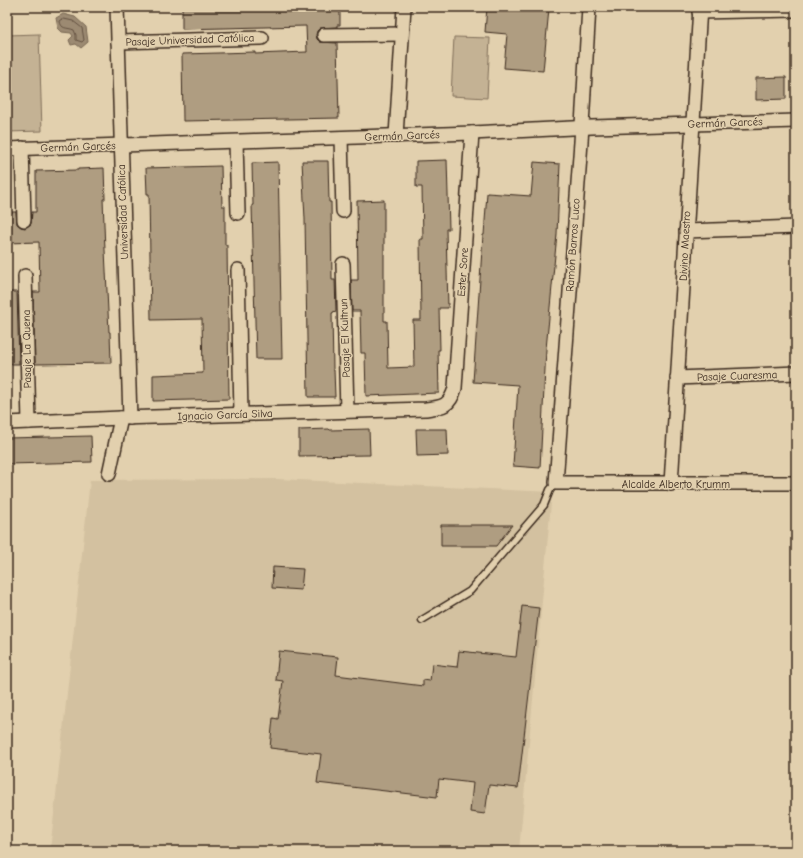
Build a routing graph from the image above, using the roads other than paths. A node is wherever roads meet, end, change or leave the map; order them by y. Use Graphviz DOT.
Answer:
graph roads {
  1 [pos="117,7"];
  2 [pos="404,7"];
  3 [pos="589,7"];
  4 [pos="790,9"];
  5 [pos="700,10"];
  6 [pos="402,34"];
  7 [pos="324,35"];
  8 [pos="262,38"];
  9 [pos="118,42"];
  10 [pos="796,121"];
  11 [pos="693,124"];
  12 [pos="582,128"];
  13 [pos="472,133"];
  14 [pos="396,136"];
  15 [pos="341,138"];
  16 [pos="236,142"];
  17 [pos="121,145"];
  18 [pos="22,148"];
  19 [pos="7,149"];
  20 [pos="343,211"];
  21 [pos="238,213"];
  22 [pos="24,220"];
  23 [pos="796,227"];
  24 [pos="686,231"];
  25 [pos="343,264"];
  26 [pos="238,270"];
  27 [pos="25,276"];
  28 [pos="796,373"];
  29 [pos="677,378"];
  30 [pos="444,406"];
  31 [pos="347,411"];
  32 [pos="241,414"];
  33 [pos="125,418"];
  34 [pos="29,422"];
  35 [pos="7,423"];
  36 [pos="110,474"];
  37 [pos="796,483"];
  38 [pos="556,484"];
  39 [pos="671,484"];
  40 [pos="422,620"];
  1 -- 9 [label="street, Universidad Católica"];
  2 -- 6 [label="street"];
  3 -- 12 [label="street, Ramón Barros Luco"];
  4 -- 5 [label="street"];
  5 -- 11 [label="street, Divino Maestro"];
  6 -- 7 [label="street"];
  6 -- 14 [label="street"];
  8 -- 9 [label="street, Pasaje Universidad Católica"];
  9 -- 17 [label="street, Universidad Católica"];
  10 -- 11 [label="street, Germán Garcés"];
  11 -- 12 [label="street, Germán Garcés"];
  11 -- 24 [label="street, Divino Maestro"];
  12 -- 13 [label="street, Germán Garcés"];
  12 -- 38 [label="street, Ramón Barros Luco"];
  13 -- 14 [label="street, Germán Garcés"];
  13 -- 30 [label="street, Ester Sore"];
  14 -- 15 [label="street, Germán Garcés"];
  15 -- 16 [label="street, Germán Garcés"];
  15 -- 20 [label="street"];
  16 -- 17 [label="street, Germán Garcés"];
  16 -- 21 [label="street"];
  17 -- 18 [label="street, Germán Garcés"];
  17 -- 33 [label="street, Universidad Católica"];
  18 -- 19 [label="street, Germán Garcés"];
  18 -- 22 [label="street"];
  23 -- 24 [label="street"];
  24 -- 29 [label="street, Divino Maestro"];
  25 -- 31 [label="street, Pasaje El Kultrun"];
  26 -- 32 [label="street"];
  27 -- 34 [label="street, Pasaje La Quena"];
  28 -- 29 [label="street, Pasaje Cuaresma"];
  29 -- 39 [label="street, Divino Maestro"];
  30 -- 31 [label="street, Ignacio García Silva"];
  31 -- 32 [label="street, Ignacio García Silva"];
  32 -- 33 [label="street, Ignacio García Silva"];
  33 -- 34 [label="street, Ignacio García Silva"];
  33 -- 36 [label="street, Universidad Católica"];
  34 -- 35 [label="street, Ignacio García Silva"];
  37 -- 39 [label="street, Alcalde Alberto Krumm"];
  38 -- 39 [label="street, Alcalde Alberto Krumm"];
  38 -- 40 [label="lane"];
}
